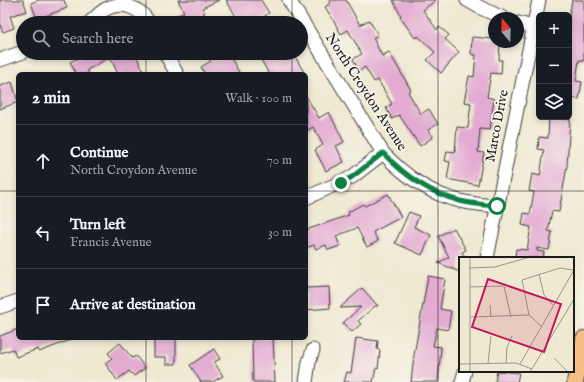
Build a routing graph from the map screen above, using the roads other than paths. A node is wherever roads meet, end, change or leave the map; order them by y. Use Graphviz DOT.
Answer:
graph roads {
  1 [pos="289,0"];
  2 [pos="467,0"];
  3 [pos="539,0"];
  4 [pos="490,12"];
  5 [pos="98,16"];
  6 [pos="144,16"];
  7 [pos="299,16"];
  8 [pos="524,25"];
  9 [pos="533,27"];
  10 [pos="308,31"];
  11 [pos="16,54"];
  12 [pos="0,60"];
  13 [pos="169,60"];
  14 [pos="176,72"];
  15 [pos="383,153"];
  16 [pos="308,197"];
  17 [pos="497,206"];
  18 [pos="486,257"];
  19 [pos="16,302"];
  20 [pos="0,307"];
  21 [pos="584,339"];
  22 [pos="313,350"];
  23 [pos="465,372"];
  24 [pos="306,382"];
  25 [pos="462,382"];
  26 [pos="575,382"];
  1 -- 7 [label="street, North Croydon Avenue"];
  2 -- 4 [label="street"];
  3 -- 9 [label="street, Marco Drive"];
  5 -- 6 [label="street"];
  8 -- 9 [label="street"];
  9 -- 17 [label="street, Marco Drive"];
  10 -- 15 [label="street, North Croydon Avenue"];
  11 -- 12 [label="street"];
  13 -- 14 [label="street"];
  15 -- 16 [label="street"];
  15 -- 17 [label="street, North Croydon Avenue"];
  17 -- 18 [label="street, Marco Drive"];
  19 -- 20 [label="street"];
  21 -- 26 [label="main road"];
  22 -- 24 [label="street"];
  23 -- 25 [label="street"];
}
